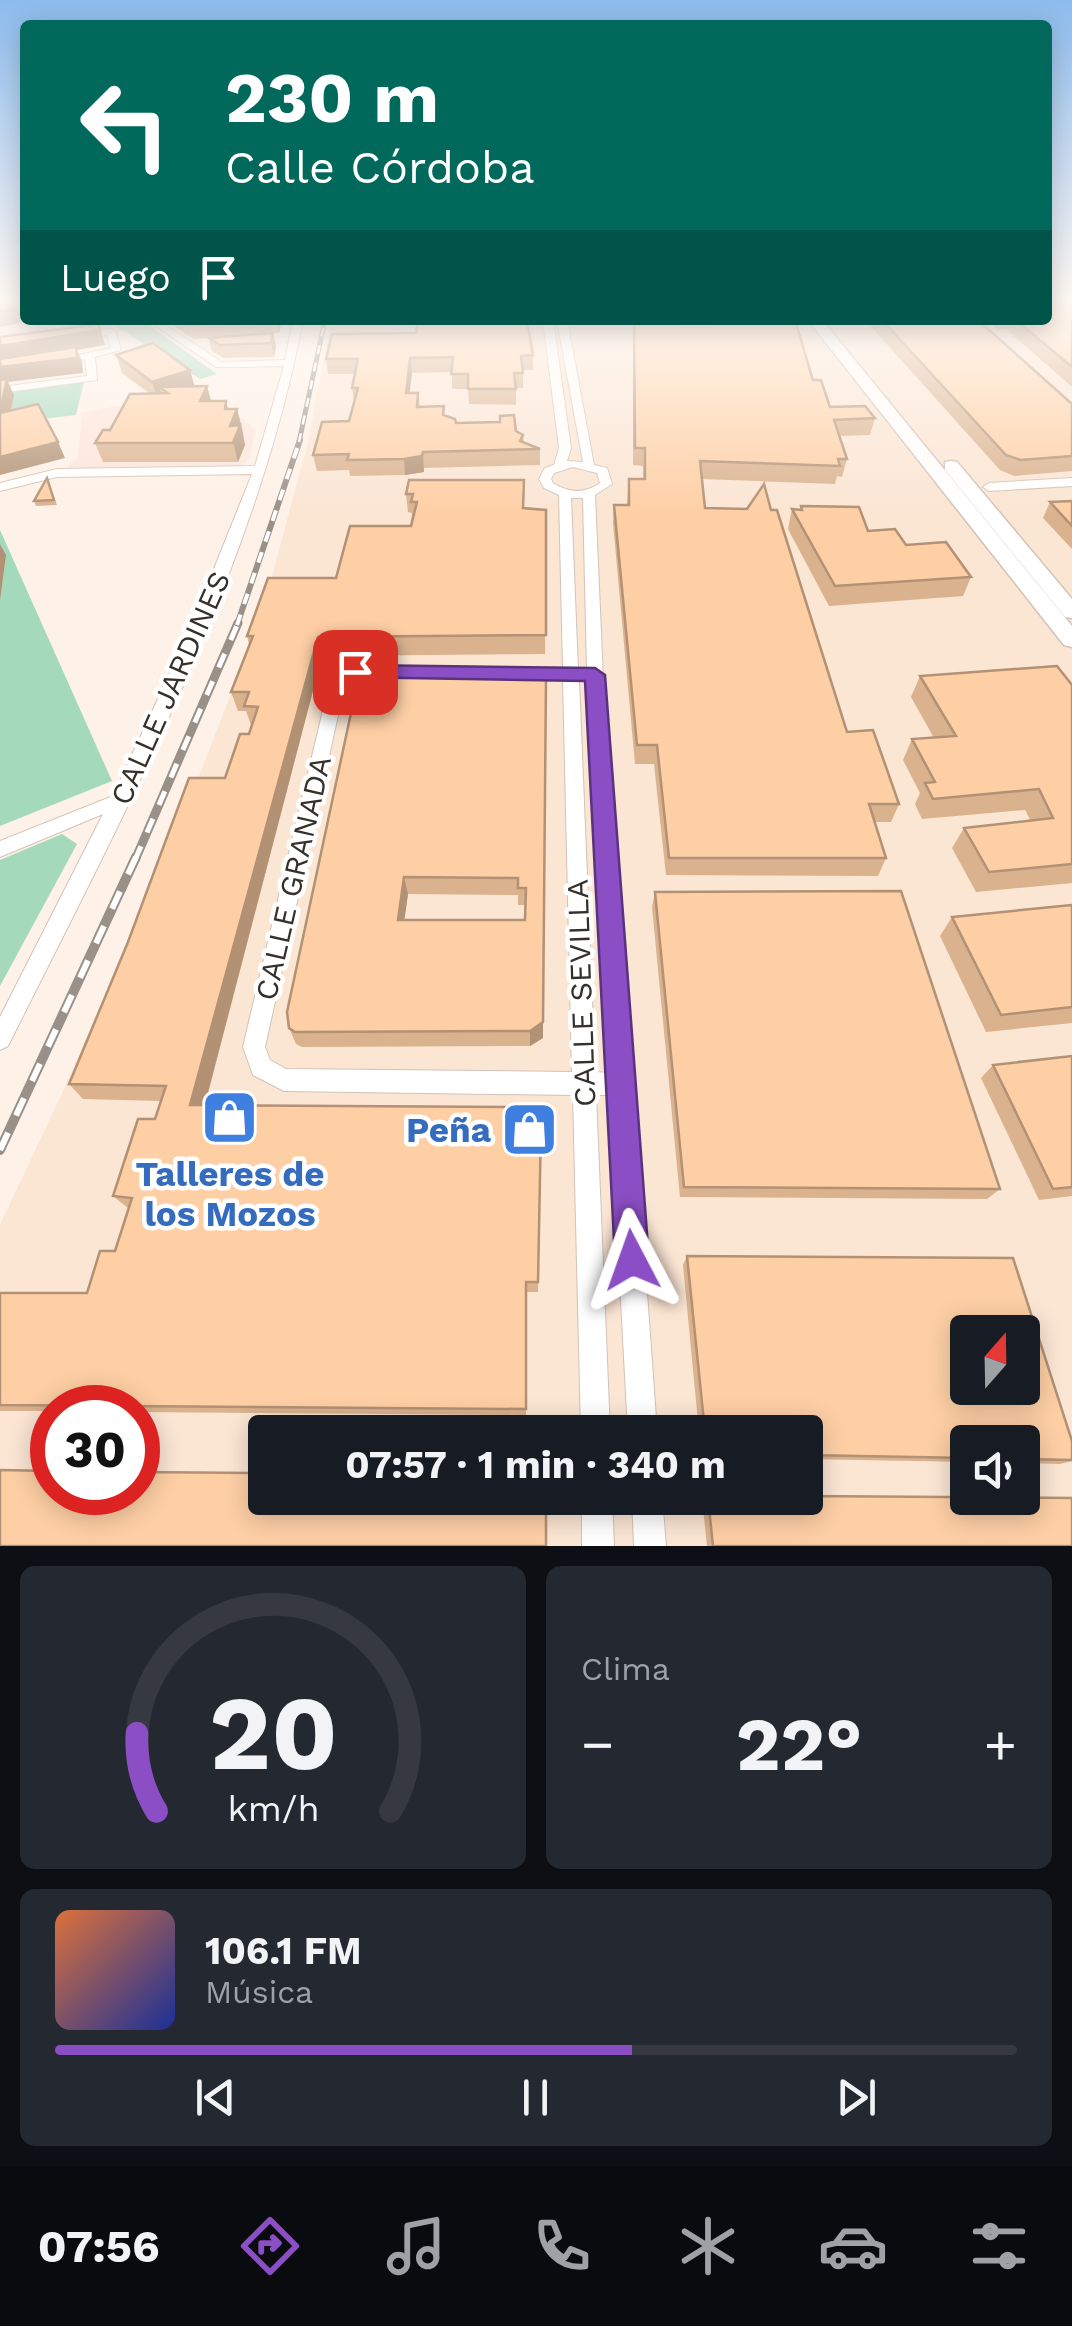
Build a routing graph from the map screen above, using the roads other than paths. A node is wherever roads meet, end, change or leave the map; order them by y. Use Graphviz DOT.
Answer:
graph roads {
  1 [pos="91,370"];
  2 [pos="288,370"];
  3 [pos="569,370"];
  4 [pos="854,370"];
  5 [pos="872,370"];
  6 [pos="555,373"];
  7 [pos="570,374"];
  8 [pos="0,390"];
  9 [pos="589,464"];
  10 [pos="560,465"];
  11 [pos="260,470"];
  12 [pos="1072,482"];
  13 [pos="989,487"];
  14 [pos="0,488"];
  15 [pos="566,494"];
  16 [pos="588,494"];
  17 [pos="1072,612"];
  18 [pos="1072,640"];
  19 [pos="394,672"];
  20 [pos="492,674"];
  21 [pos="570,674"];
  22 [pos="595,675"];
  23 [pos="120,800"];
  24 [pos="66,821"];
  25 [pos="0,848"];
  26 [pos="94,856"];
  27 [pos="0,1039"];
  28 [pos="584,1083"];
  29 [pos="621,1084"];
  30 [pos="594,1415"];
  31 [pos="642,1415"];
  32 [pos="597,1515"];
  33 [pos="648,1515"];
  34 [pos="598,1546"];
  35 [pos="650,1546"];
  1 -- 8 [label="street"];
  2 -- 11 [label="street, CALLE JARDINES"];
  3 -- 7 [label="street"];
  4 -- 18 [label="main road"];
  5 -- 17 [label="main road"];
  6 -- 7 [label="street"];
  6 -- 10 [label="street"];
  7 -- 9 [label="street"];
  9 -- 10 [label="street"];
  9 -- 16 [label="street, CALLE SEVILLA"];
  10 -- 15 [label="street, CALLE SEVILLA"];
  11 -- 14 [label="street"];
  11 -- 23 [label="street, CALLE JARDINES"];
  12 -- 13 [label="street"];
  15 -- 16 [label="street"];
  15 -- 21 [label="street, CALLE SEVILLA"];
  16 -- 22 [label="street, CALLE SEVILLA"];
  19 -- 28 [label="street, CALLE GRANADA"];
  20 -- 21 [label="street"];
  21 -- 22 [label="street"];
  21 -- 28 [label="street, CALLE SEVILLA"];
  22 -- 29 [label="street, CALLE SEVILLA"];
  23 -- 24 [label="street"];
  23 -- 26 [label="street, CALLE JARDINES"];
  24 -- 25 [label="street"];
  24 -- 26 [label="street"];
  26 -- 27 [label="street, CALLE JARDINES"];
  28 -- 29 [label="street"];
  28 -- 30 [label="street, CALLE SEVILLA"];
  29 -- 31 [label="street, CALLE SEVILLA"];
  32 -- 34 [label="street"];
  33 -- 35 [label="street"];
}
